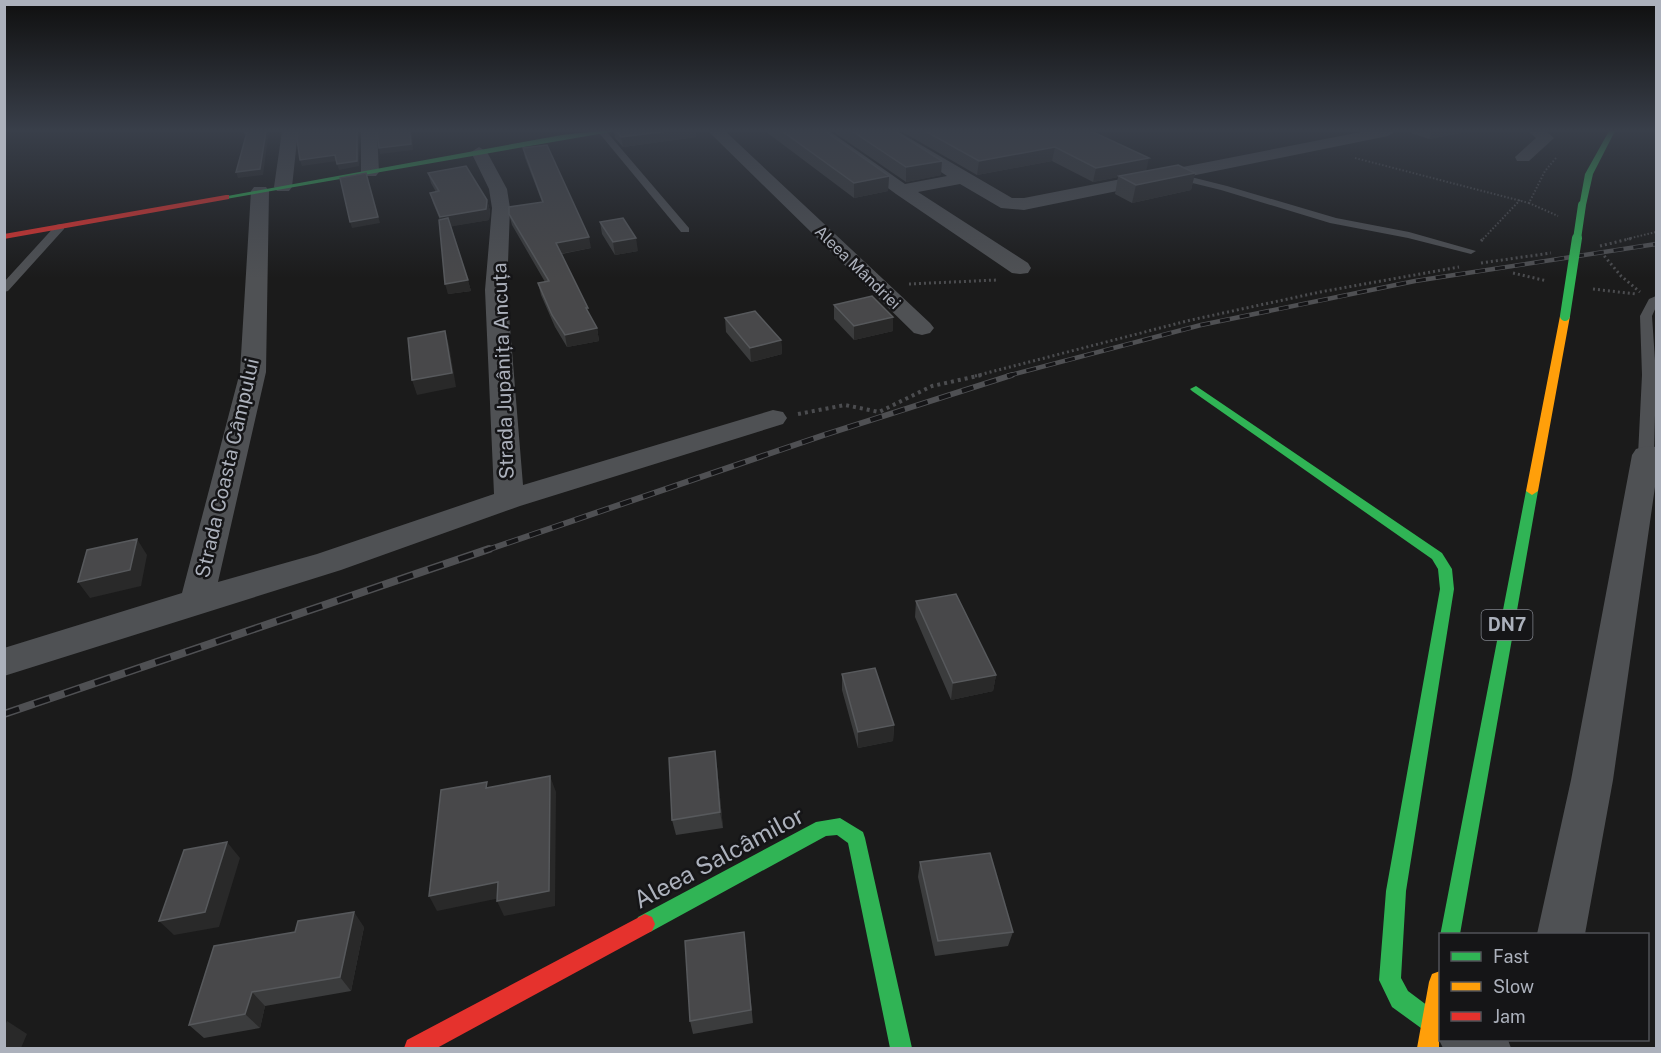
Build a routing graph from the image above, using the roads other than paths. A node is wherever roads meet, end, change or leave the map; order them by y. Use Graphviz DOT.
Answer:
graph roads {
  1 [pos="275,180"];
  2 [pos="323,180"];
  3 [pos="493,180"];
  4 [pos="646,180"];
  5 [pos="768,180"];
  6 [pos="888,180"];
  7 [pos="952,180"];
  8 [pos="967,180"];
  9 [pos="1140,180"];
  10 [pos="1194,180"];
  11 [pos="1588,180"];
  12 [pos="272,189"];
  13 [pos="902,190"];
  14 [pos="60,227"];
  15 [pos="685,230"];
  16 [pos="4,237"];
  17 [pos="1471,251"];
  18 [pos="1020,268"];
  19 [pos="4,289"];
  20 [pos="1656,300"];
  21 [pos="922,328"];
  22 [pos="1196,389"];
  23 [pos="773,418"];
  24 [pos="1653,456"];
  25 [pos="509,499"];
  26 [pos="197,601"];
  27 [pos="4,662"];
  28 [pos="1449,933"];
  29 [pos="1561,933"];
  30 [pos="1439,1026"];
  31 [pos="1439,1038"];
  32 [pos="1469,1041"];
  33 [pos="415,1048"];
  34 [pos="901,1048"];
  35 [pos="1428,1048"];
  36 [pos="1485,1048"];
  1 -- 12 [label="street, Strada Coasta Câmpului"];
  2 -- 12 [label="street"];
  3 -- 25 [label="street, Strada Jupânița Ancuța"];
  4 -- 15 [label="lane"];
  5 -- 21 [label="street, Aleea Mândriei"];
  6 -- 13 [label="street"];
  7 -- 13 [label="street"];
  8 -- 9 [label="street"];
  10 -- 17 [label="lane"];
  11 -- 28 [label="street, DN7, bridge"];
  12 -- 14 [label="street"];
  12 -- 26 [label="street, Strada Coasta Câmpului"];
  13 -- 18 [label="street"];
  14 -- 16 [label="street"];
  14 -- 19 [label="lane"];
  20 -- 24 [label="lane"];
  22 -- 30 [label="street"];
  23 -- 25 [label="street, Strada Jupânița Ancuța"];
  24 -- 29 [label="street"];
  25 -- 26 [label="street"];
  26 -- 27 [label="street"];
  31 -- 35 [label="street"];
  32 -- 36 [label="street"];
  33 -- 34 [label="street, Aleea Salcâmilor"];
}
